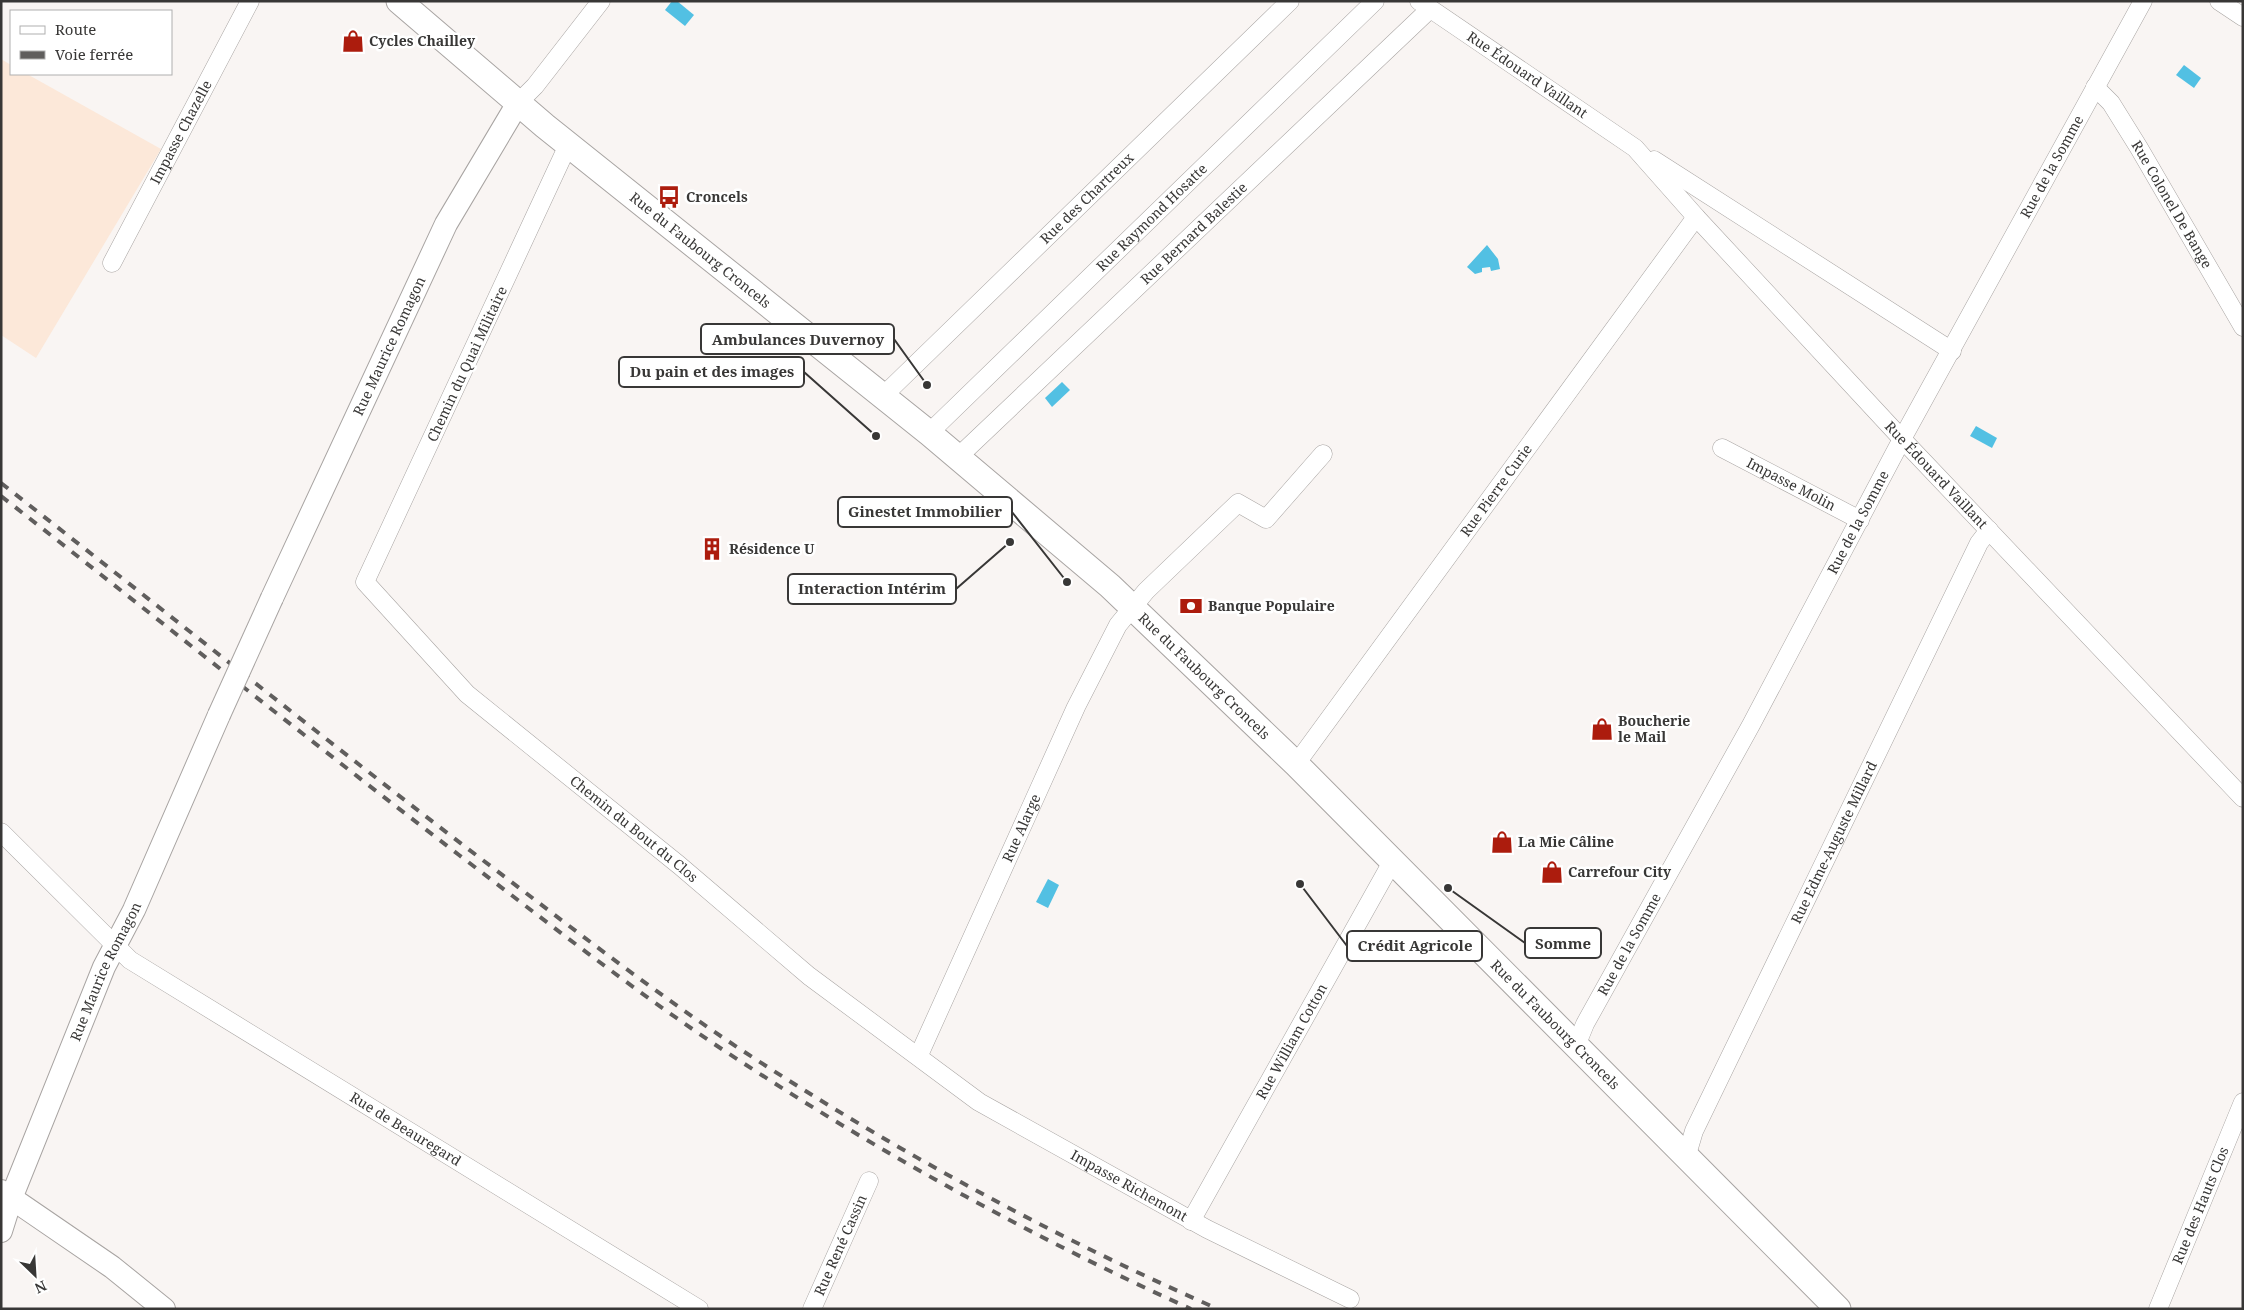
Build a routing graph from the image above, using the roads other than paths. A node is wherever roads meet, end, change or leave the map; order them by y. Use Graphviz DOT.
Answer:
graph roads {
  1 [pos="250,1"];
  2 [pos="399,1"];
  3 [pos="601,1"];
  4 [pos="1290,1"];
  5 [pos="1374,1"];
  6 [pos="2143,1"];
  7 [pos="2220,1"];
  8 [pos="1425,5"];
  9 [pos="2243,17"];
  10 [pos="2095,87"];
  11 [pos="518,102"];
  12 [pos="568,145"];
  13 [pos="1635,148"];
  14 [pos="1696,217"];
  15 [pos="112,263"];
  16 [pos="2243,327"];
  17 [pos="1952,351"];
  18 [pos="883,396"];
  19 [pos="929,434"];
  20 [pos="1902,440"];
  21 [pos="1722,448"];
  22 [pos="1323,454"];
  23 [pos="958,457"];
  24 [pos="1860,520"];
  25 [pos="1989,530"];
  26 [pos="365,582"];
  27 [pos="1132,606"];
  28 [pos="1296,764"];
  29 [pos="2243,798"];
  30 [pos="1,832"];
  31 [pos="1392,862"];
  32 [pos="114,946"];
  33 [pos="1576,1046"];
  34 [pos="919,1055"];
  35 [pos="2243,1102"];
  36 [pos="1686,1158"];
  37 [pos="869,1181"];
  38 [pos="7,1193"];
  39 [pos="1191,1221"];
  40 [pos="1,1231"];
  41 [pos="1350,1299"];
  42 [pos="164,1309"];
  43 [pos="699,1309"];
  44 [pos="812,1309"];
  45 [pos="1838,1309"];
  46 [pos="2158,1309"];
  1 -- 15 [label="street, Impasse Chazelle"];
  2 -- 11 [label="main road, Rue du Faubourg Croncels"];
  3 -- 11 [label="street"];
  4 -- 18 [label="street, Rue des Chartreux"];
  5 -- 19 [label="street, Rue Raymond Hosatte"];
  6 -- 10 [label="street, Rue de la Somme"];
  7 -- 9 [label="street"];
  8 -- 13 [label="street, Rue Édouard Vaillant"];
  8 -- 23 [label="street, Rue Bernard Balestie"];
  10 -- 16 [label="street, Rue Colonel De Bange"];
  10 -- 17 [label="street, Rue de la Somme"];
  11 -- 12 [label="main road, Rue du Faubourg Croncels"];
  11 -- 32 [label="street, Rue Maurice Romagon, bridge"];
  12 -- 18 [label="main road, Rue du Faubourg Croncels"];
  12 -- 26 [label="street, Chemin du Quai Militaire"];
  13 -- 14 [label="street, Rue Édouard Vaillant"];
  13 -- 17 [label="street, Rue Édouard Vaillant"];
  14 -- 20 [label="street, Rue Édouard Vaillant"];
  14 -- 28 [label="street, Rue Pierre Curie"];
  17 -- 20 [label="street, Rue de la Somme"];
  18 -- 19 [label="main road, Rue du Faubourg Croncels"];
  19 -- 23 [label="main road, Rue du Faubourg Croncels"];
  20 -- 24 [label="street, Rue de la Somme"];
  20 -- 25 [label="street, Rue Édouard Vaillant"];
  21 -- 24 [label="street, Impasse Molin"];
  22 -- 27 [label="street, Rue Alarge"];
  23 -- 27 [label="main road, Rue du Faubourg Croncels"];
  24 -- 33 [label="street, Rue de la Somme"];
  25 -- 29 [label="street, Rue Édouard Vaillant"];
  25 -- 36 [label="street, Rue Edme-Auguste Millard"];
  26 -- 34 [label="street, Chemin du Bout du Clos"];
  27 -- 28 [label="main road, Rue du Faubourg Croncels"];
  27 -- 34 [label="street, Rue Alarge"];
  28 -- 31 [label="main road, Rue du Faubourg Croncels"];
  30 -- 32 [label="street, Rue de Beauregard"];
  31 -- 33 [label="main road, Rue du Faubourg Croncels"];
  31 -- 39 [label="street, Rue William Cotton"];
  32 -- 38 [label="street, Rue Maurice Romagon"];
  32 -- 43 [label="street, Rue de Beauregard"];
  33 -- 36 [label="main road, Rue du Faubourg Croncels"];
  34 -- 39 [label="street, Impasse Richemont"];
  35 -- 46 [label="street, Rue des Hauts Clos"];
  36 -- 45 [label="main road, Rue du Faubourg Croncels"];
  37 -- 44 [label="street, Rue René Cassin"];
  38 -- 40 [label="street, Rue Maurice Romagon"];
  38 -- 42 [label="street"];
  39 -- 41 [label="street, Impasse Richemont"];
}
